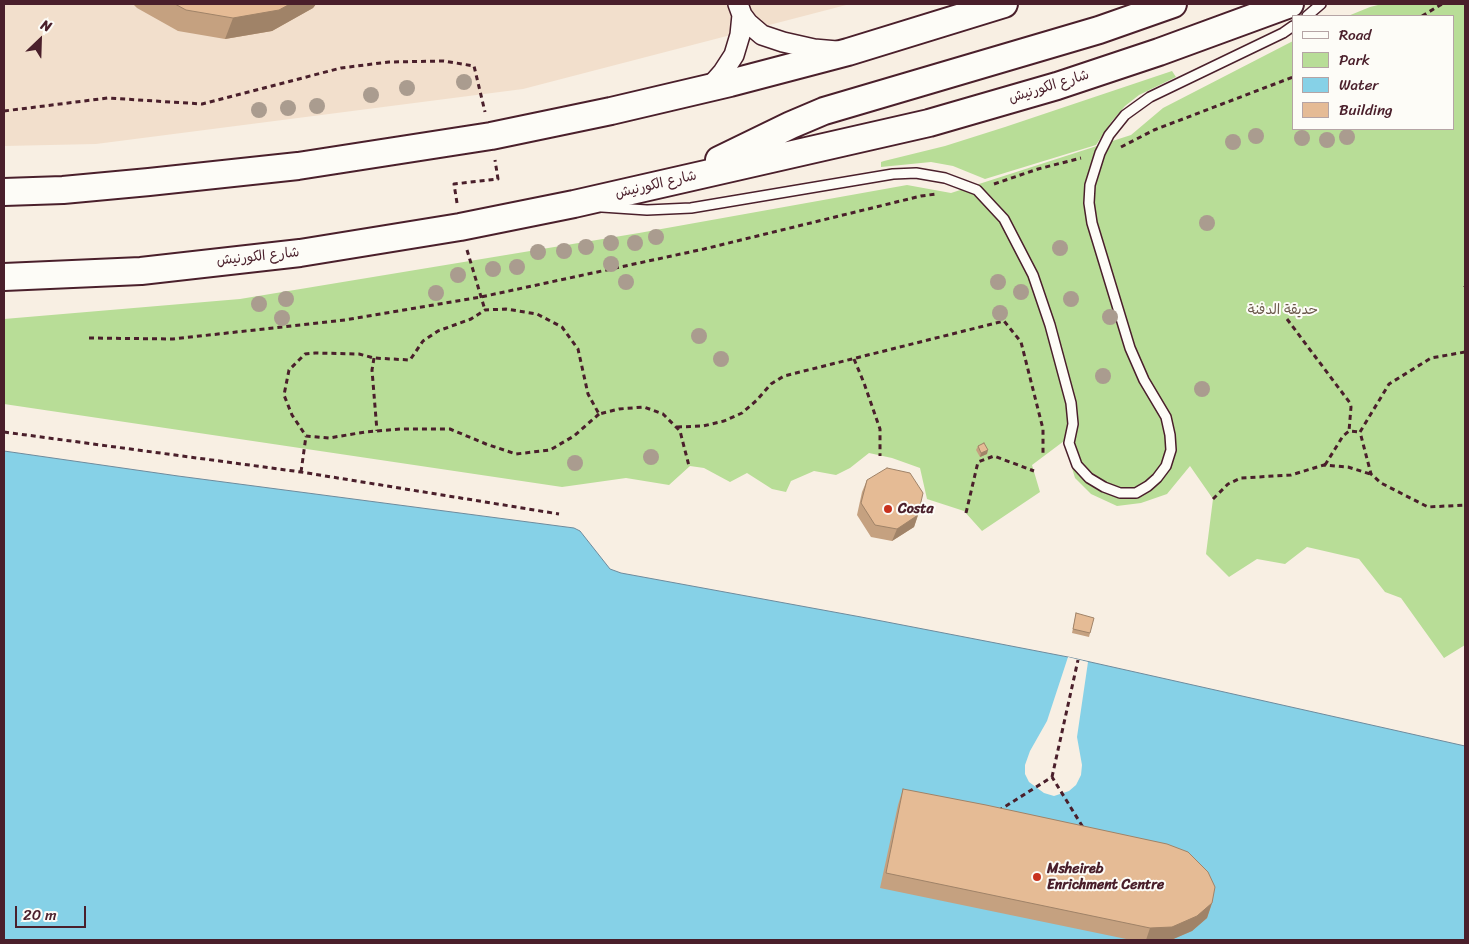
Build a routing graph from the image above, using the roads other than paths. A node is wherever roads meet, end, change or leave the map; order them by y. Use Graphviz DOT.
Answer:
graph roads {
  1 [pos="1004,4"];
  2 [pos="1173,4"];
  3 [pos="1290,4"];
  4 [pos="1321,4"];
  5 [pos="740,9"];
  6 [pos="1307,15"];
  7 [pos="1292,27"];
  8 [pos="848,52"];
  9 [pos="709,88"];
  10 [pos="690,177"];
  11 [pos="4,192"];
  12 [pos="574,204"];
  13 [pos="4,277"];
  1 -- 8 [label="main road"];
  2 -- 10 [label="main road"];
  3 -- 10 [label="main road, شارع الكورنيش"];
  4 -- 6 [label="lane"];
  5 -- 8 [label="street"];
  5 -- 9 [label="street"];
  7 -- 12 [label="lane"];
  8 -- 9 [label="main road"];
  9 -- 11 [label="main road"];
  10 -- 12 [label="main road, شارع الكورنيش"];
  12 -- 13 [label="main road, شارع الكورنيش"];
}
